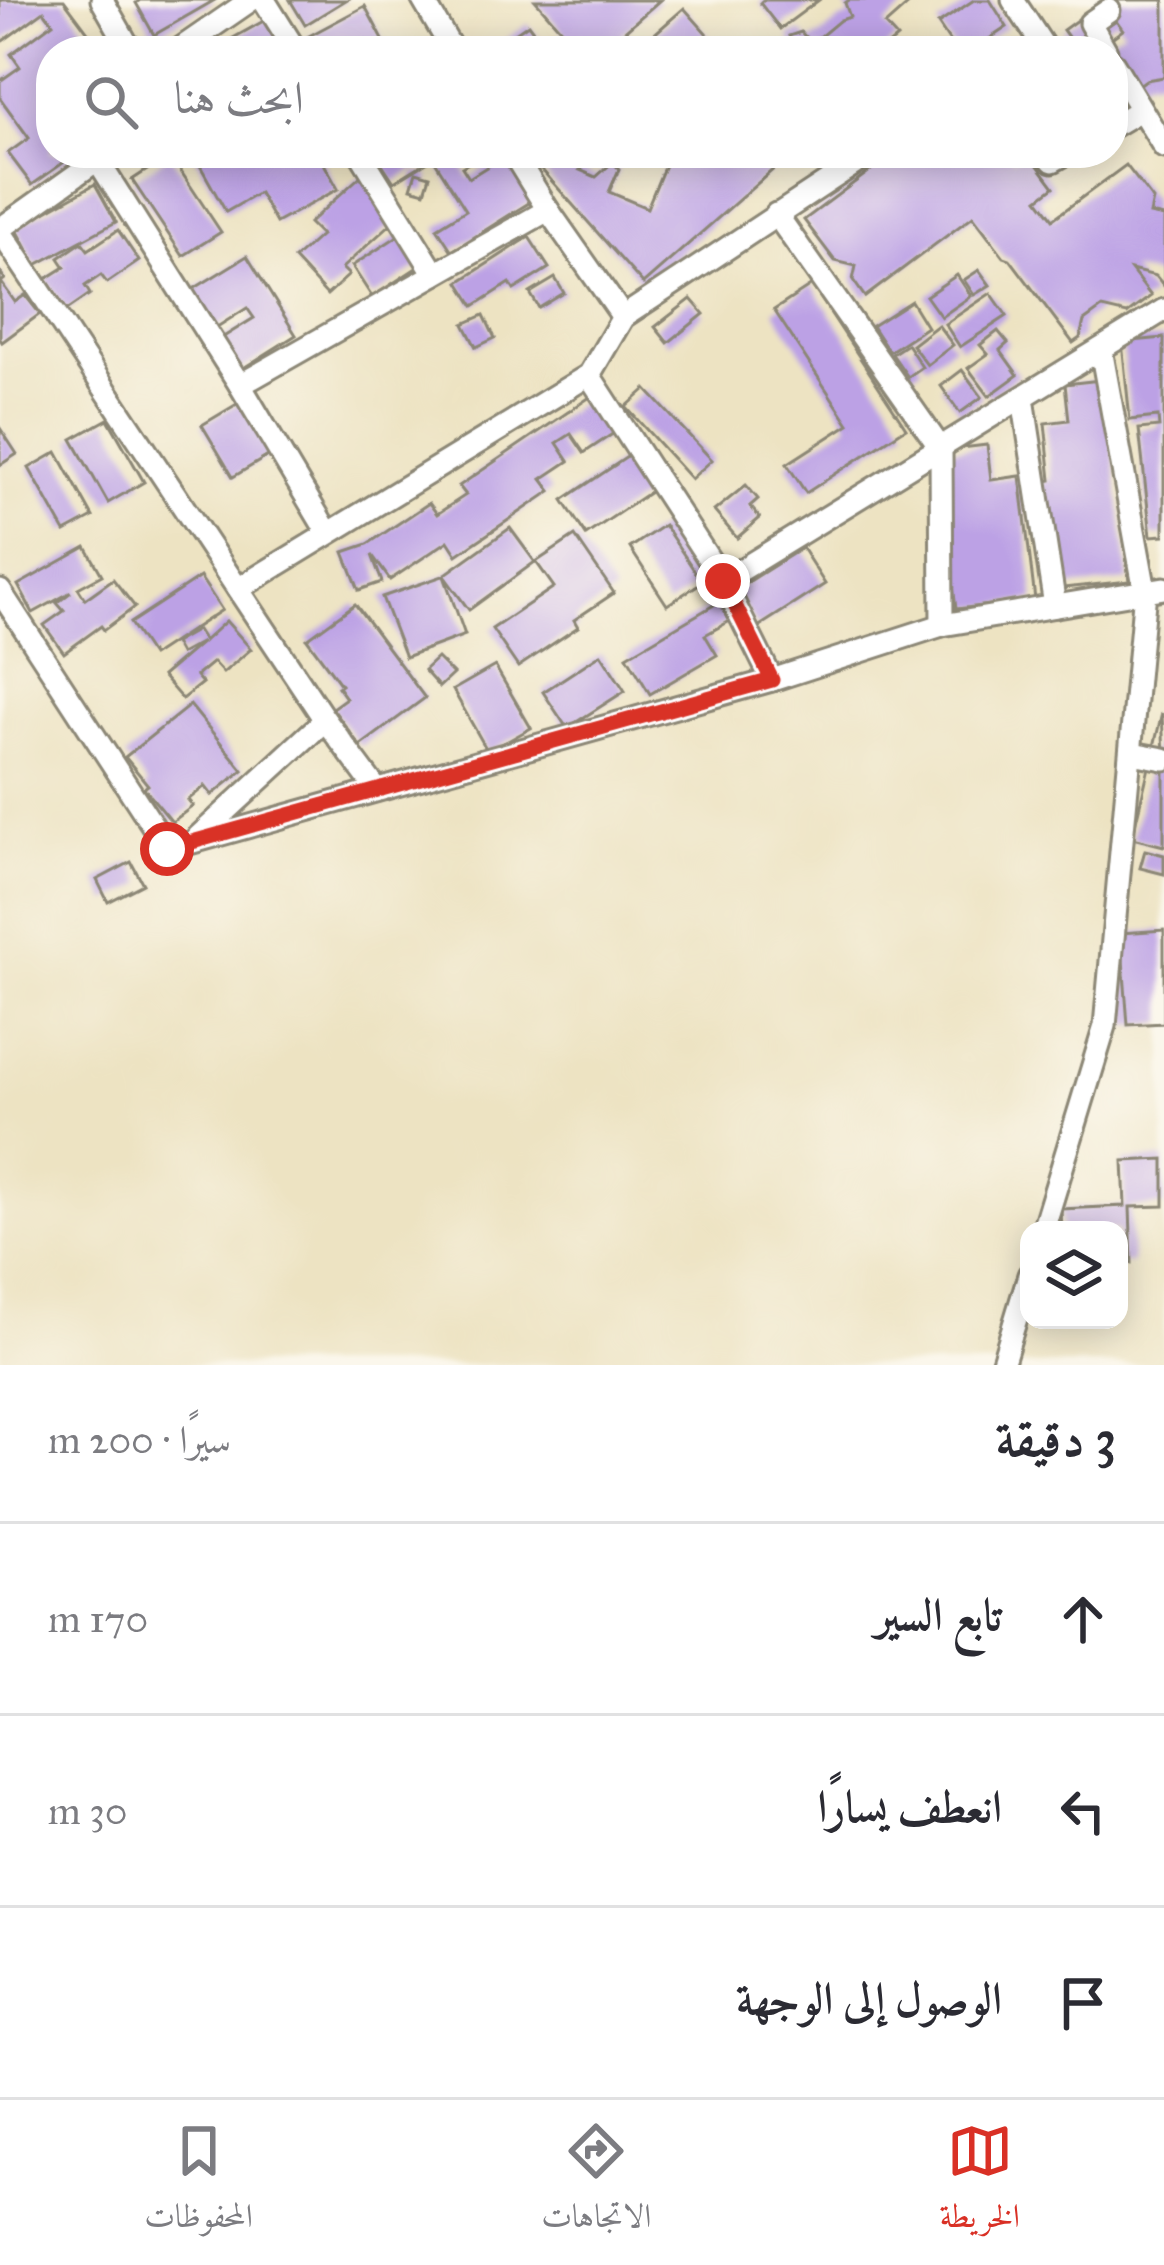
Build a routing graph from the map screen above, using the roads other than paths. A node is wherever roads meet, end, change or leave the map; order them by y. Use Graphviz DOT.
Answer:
graph roads {
  1 [pos="102,0"];
  2 [pos="251,0"];
  3 [pos="264,0"];
  4 [pos="1013,0"];
  5 [pos="425,1"];
  6 [pos="1109,10"];
  7 [pos="122,36"];
  8 [pos="199,36"];
  9 [pos="287,36"];
  10 [pos="445,36"];
  11 [pos="1037,36"];
  12 [pos="1097,36"];
  13 [pos="1128,89"];
  14 [pos="1140,110"];
  15 [pos="1128,117"];
  16 [pos="1164,146"];
  17 [pos="80,168"];
  18 [pos="103,168"];
  19 [pos="369,168"];
  20 [pos="523,168"];
  21 [pos="848,168"];
  22 [pos="548,210"];
  23 [pos="776,214"];
  24 [pos="0,230"];
  25 [pos="435,274"];
  26 [pos="1164,310"];
  27 [pos="623,317"];
  28 [pos="1101,349"];
  29 [pos="589,375"];
  30 [pos="240,386"];
  31 [pos="1023,398"];
  32 [pos="941,449"];
  33 [pos="328,532"];
  34 [pos="723,581"];
  35 [pos="238,589"];
  36 [pos="1155,590"];
  37 [pos="0,591"];
  38 [pos="1055,606"];
  39 [pos="942,625"];
  40 [pos="772,680"];
  41 [pos="326,720"];
  42 [pos="1132,753"];
  43 [pos="1164,759"];
  44 [pos="377,790"];
  45 [pos="193,842"];
  46 [pos="1046,1221"];
  47 [pos="1020,1304"];
  48 [pos="1001,1365"];
  1 -- 7 [label="street"];
  2 -- 8 [label="street"];
  3 -- 9 [label="street"];
  4 -- 11 [label="street"];
  5 -- 10 [label="street"];
  6 -- 12 [label="street"];
  13 -- 14 [label="street"];
  14 -- 15 [label="street"];
  14 -- 16 [label="street"];
  17 -- 24 [label="street"];
  18 -- 30 [label="street"];
  19 -- 25 [label="street"];
  20 -- 22 [label="street"];
  21 -- 23 [label="street"];
  22 -- 25 [label="street"];
  22 -- 27 [label="street"];
  23 -- 27 [label="street"];
  23 -- 32 [label="street"];
  24 -- 35 [label="street"];
  25 -- 30 [label="street"];
  26 -- 28 [label="street"];
  27 -- 29 [label="street"];
  28 -- 31 [label="street"];
  28 -- 36 [label="street"];
  29 -- 33 [label="street"];
  29 -- 34 [label="street"];
  30 -- 33 [label="street"];
  31 -- 32 [label="street"];
  31 -- 38 [label="street"];
  32 -- 34 [label="street"];
  32 -- 39 [label="street"];
  33 -- 35 [label="street"];
  34 -- 40 [label="street"];
  35 -- 41 [label="street"];
  36 -- 38 [label="street"];
  36 -- 42 [label="street"];
  37 -- 45 [label="street"];
  38 -- 39 [label="street"];
  39 -- 40 [label="street"];
  40 -- 44 [label="street"];
  41 -- 44 [label="street"];
  41 -- 45 [label="street"];
  42 -- 43 [label="street"];
  42 -- 46 [label="street"];
  44 -- 45 [label="street"];
  47 -- 48 [label="street"];
}
